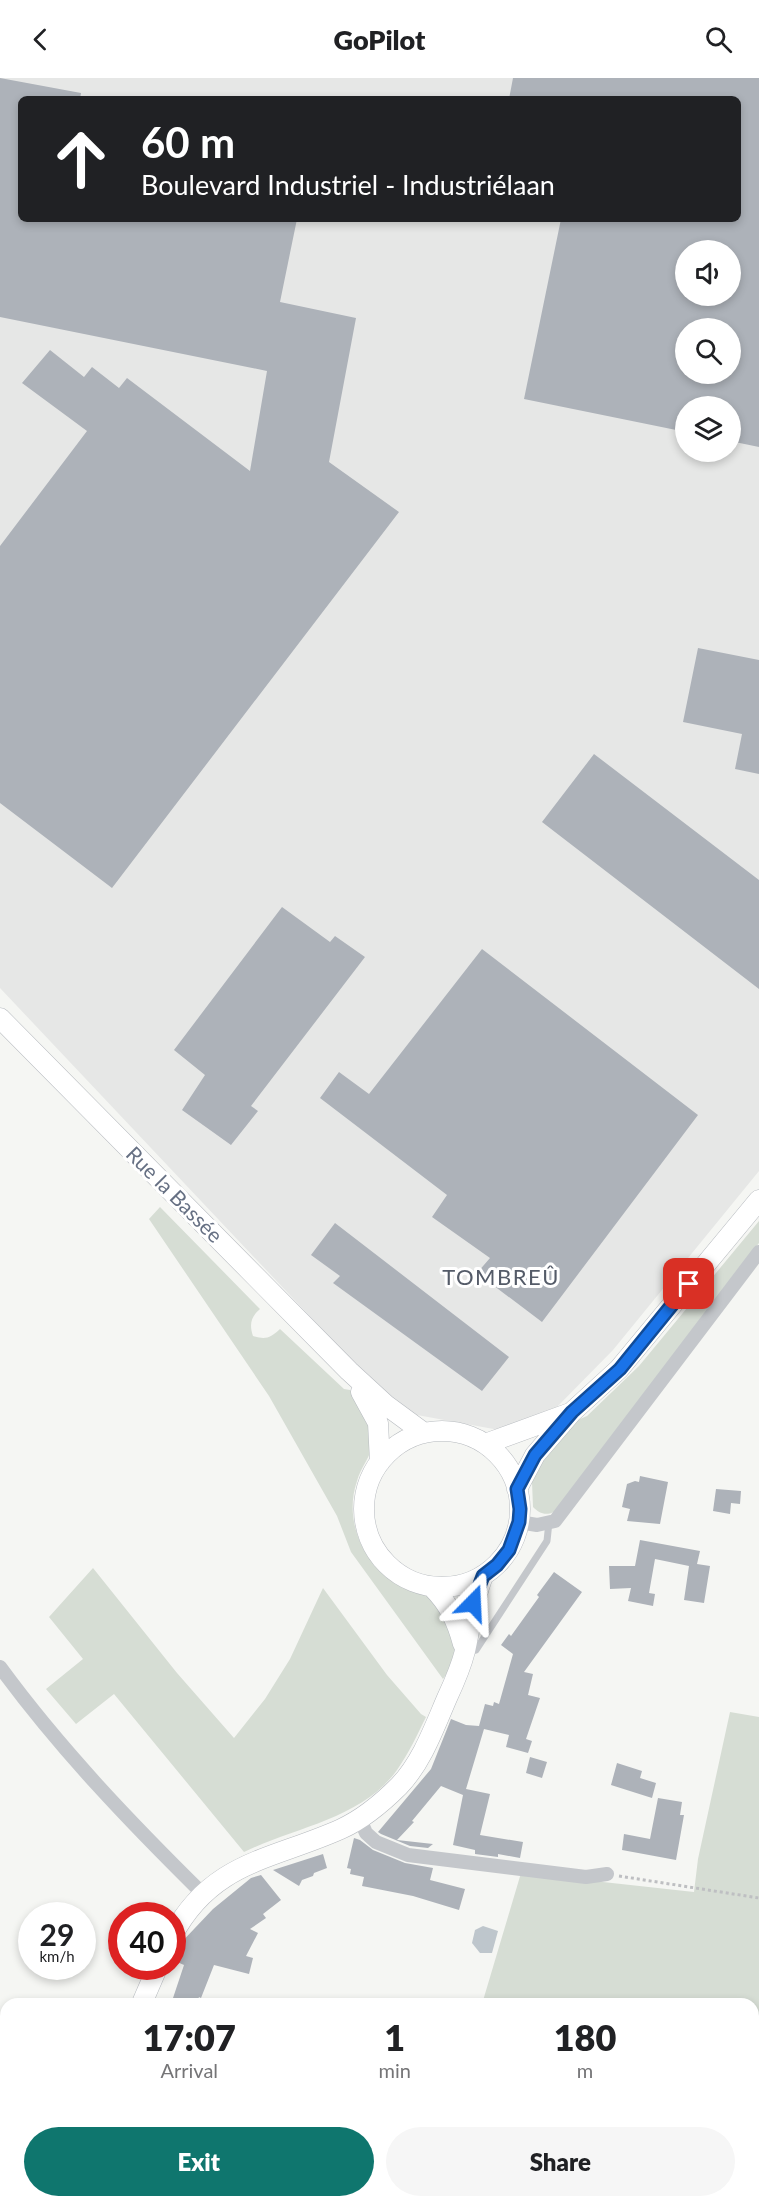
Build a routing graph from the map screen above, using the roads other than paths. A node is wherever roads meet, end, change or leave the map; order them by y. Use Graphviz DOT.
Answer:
graph roads {
  1 [pos="0,1018"];
  2 [pos="759,1200"];
  3 [pos="759,1252"];
  4 [pos="349,1371"];
  5 [pos="572,1412"];
  6 [pos="424,1433"];
  7 [pos="485,1444"];
  8 [pos="380,1462"];
  9 [pos="517,1489"];
  10 [pos="519,1522"];
  11 [pos="549,1522"];
  12 [pos="483,1576"];
  13 [pos="432,1587"];
  14 [pos="465,1652"];
  15 [pos="0,1668"];
  16 [pos="360,1819"];
  17 [pos="607,1874"];
  18 [pos="203,1894"];
  19 [pos="186,1913"];
  20 [pos="152,1980"];
  21 [pos="145,1998"];
  1 -- 4 [label="main road, Rue la Bassée"];
  2 -- 5 [label="main road"];
  3 -- 11 [label="street"];
  4 -- 6 [label="main road, Rue la Bassée"];
  4 -- 8 [label="main road, Rue la Bassée"];
  5 -- 7 [label="main road"];
  5 -- 9 [label="main road"];
  6 -- 7 [label="main road"];
  6 -- 8 [label="main road"];
  7 -- 9 [label="main road"];
  8 -- 13 [label="main road"];
  9 -- 10 [label="main road"];
  10 -- 11 [label="street"];
  10 -- 12 [label="main road"];
  11 -- 14 [label="lane"];
  12 -- 13 [label="main road"];
  12 -- 14 [label="main road"];
  13 -- 14 [label="main road"];
  14 -- 16 [label="main road"];
  15 -- 18 [label="street"];
  16 -- 17 [label="street"];
  16 -- 18 [label="main road"];
  18 -- 19 [label="main road"];
  20 -- 21 [label="main road"];
}
